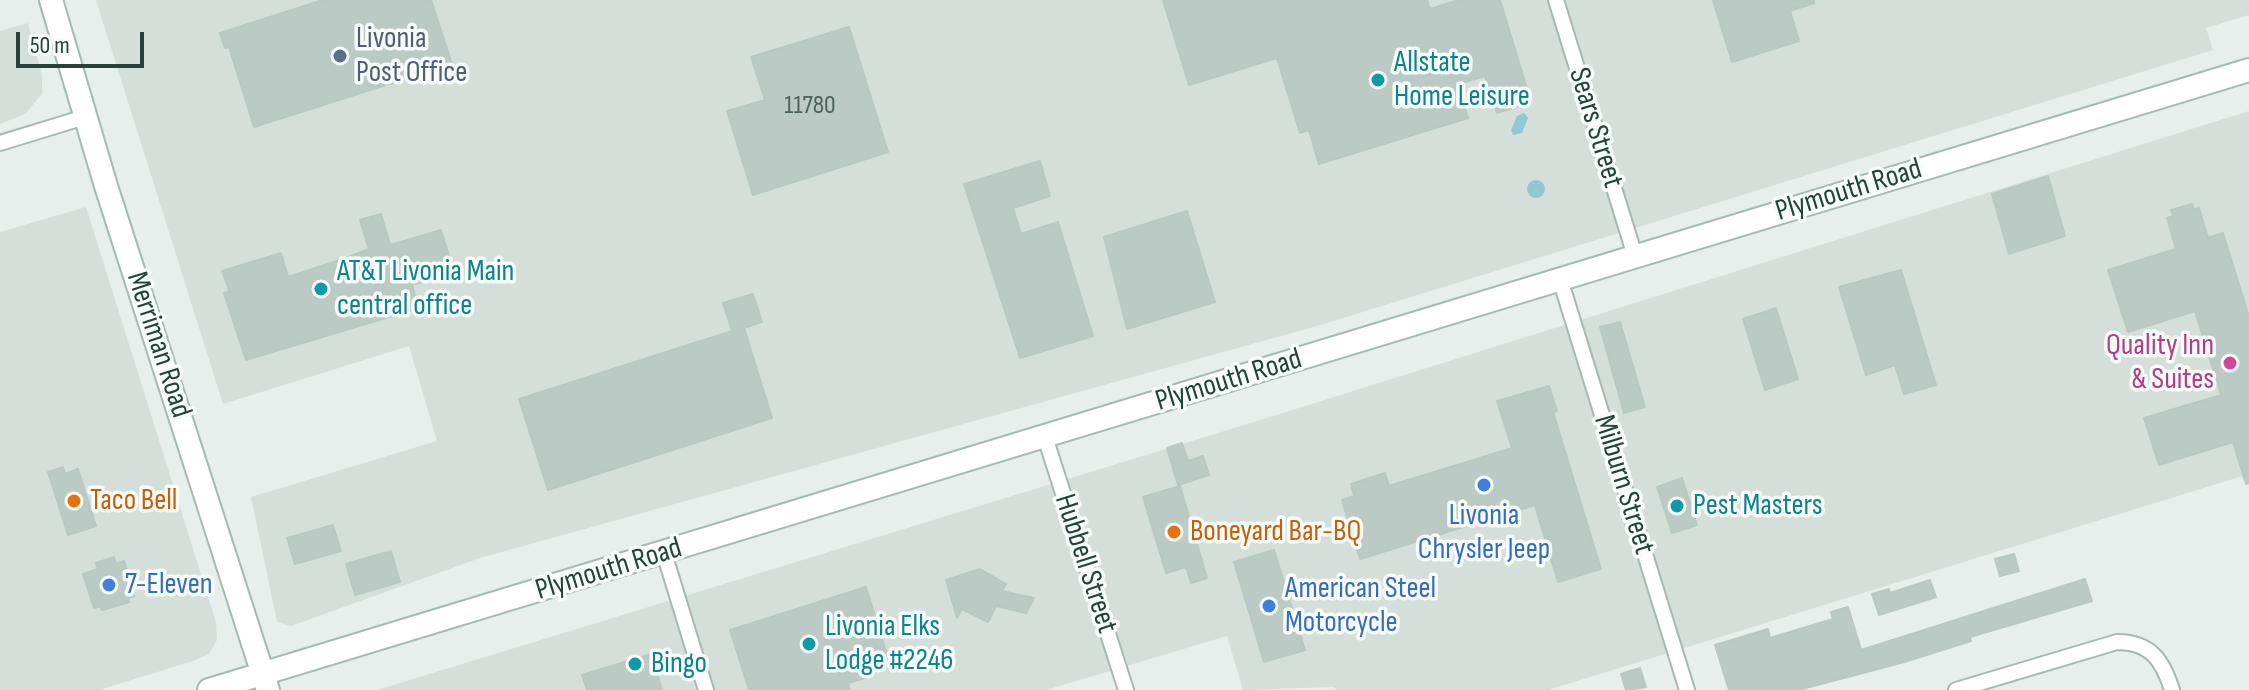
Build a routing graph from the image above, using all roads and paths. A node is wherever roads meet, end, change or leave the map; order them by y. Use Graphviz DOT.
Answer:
graph roads {
  1 [pos="51,0"];
  2 [pos="1556,0"];
  3 [pos="2249,70"];
  4 [pos="85,117"];
  5 [pos="0,143"];
  6 [pos="1635,256"];
  7 [pos="1560,279"];
  8 [pos="1045,437"];
  9 [pos="664,553"];
  10 [pos="265,682"];
  11 [pos="209,690"];
  12 [pos="706,690"];
  13 [pos="1126,690"];
  14 [pos="1687,690"];
  15 [pos="1956,690"];
  16 [pos="2172,690"];
  1 -- 4 [label="main road, Merriman Road"];
  2 -- 6 [label="street, Sears Street"];
  3 -- 6 [label="main road, Plymouth Road"];
  4 -- 5 [label="street"];
  4 -- 10 [label="main road, Merriman Road"];
  6 -- 7 [label="main road, Plymouth Road"];
  7 -- 8 [label="main road, Plymouth Road"];
  7 -- 14 [label="street, Milburn Street"];
  8 -- 9 [label="main road, Plymouth Road"];
  8 -- 13 [label="street, Hubbell Street"];
  9 -- 10 [label="main road, Plymouth Road"];
  9 -- 12 [label="street"];
  10 -- 11 [label="main road, Plymouth Road"];
  15 -- 16 [label="street"];
}
